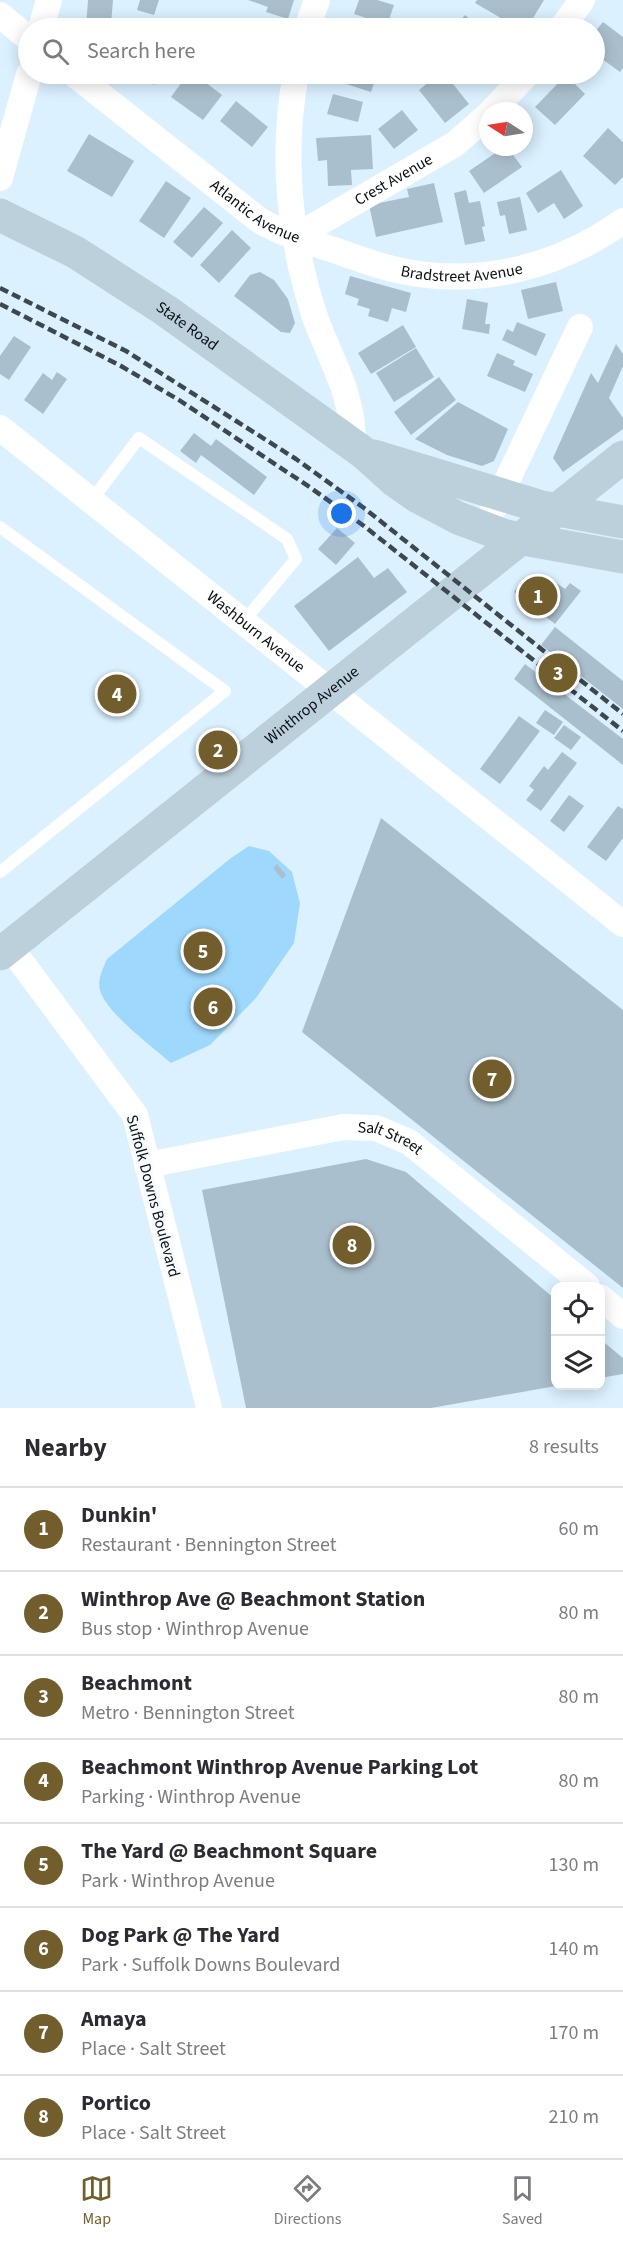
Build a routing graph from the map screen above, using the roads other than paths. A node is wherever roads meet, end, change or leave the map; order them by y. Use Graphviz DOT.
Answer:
graph roads {
  1 [pos="49,0"];
  2 [pos="317,0"];
  3 [pos="582,0"];
  4 [pos="0,15"];
  5 [pos="44,18"];
  6 [pos="311,18"];
  7 [pos="569,18"];
  8 [pos="18,30"];
  9 [pos="26,84"];
  10 [pos="87,84"];
  11 [pos="295,84"];
  12 [pos="518,84"];
  13 [pos="501,102"];
  14 [pos="479,123"];
  15 [pos="0,178"];
  16 [pos="0,215"];
  17 [pos="623,220"];
  18 [pos="295,237"];
  19 [pos="580,327"];
  20 [pos="0,428"];
  21 [pos="359,449"];
  22 [pos="623,457"];
  23 [pos="500,495"];
  24 [pos="91,501"];
  25 [pos="556,510"];
  26 [pos="623,522"];
  27 [pos="0,526"];
  28 [pos="484,529"];
  29 [pos="519,540"];
  30 [pos="623,557"];
  31 [pos="243,622"];
  32 [pos="329,690"];
  33 [pos="0,872"];
  34 [pos="623,924"];
  35 [pos="3,945"];
  36 [pos="147,1165"];
  37 [pos="581,1282"];
  38 [pos="605,1301"];
  39 [pos="623,1316"];
  40 [pos="209,1408"];
  1 -- 5 [label="street"];
  2 -- 6 [label="street"];
  3 -- 7 [label="street"];
  4 -- 8 [label="street"];
  9 -- 15 [label="street"];
  10 -- 18 [label="street, Atlantic Avenue"];
  11 -- 18 [label="street"];
  12 -- 13 [label="street"];
  14 -- 18 [label="street, Crest Avenue"];
  16 -- 21 [label="main road, State Road"];
  17 -- 18 [label="street, Bradstreet Avenue"];
  18 -- 21 [label="street, Atlantic Avenue"];
  19 -- 23 [label="street"];
  20 -- 24 [label="street, Washburn Avenue"];
  21 -- 23 [label="main road, State Road"];
  21 -- 28 [label="main road, State Road"];
  22 -- 25 [label="main road, Winthrop Avenue"];
  23 -- 25 [label="main road, State Road"];
  23 -- 28 [label="street"];
  24 -- 31 [label="street, Washburn Avenue"];
  24 -- 31 [label="lane"];
  25 -- 26 [label="main road, State Road"];
  25 -- 29 [label="main road, Winthrop Avenue"];
  27 -- 33 [label="lane"];
  28 -- 29 [label="main road, State Road"];
  29 -- 30 [label="main road, State Road"];
  29 -- 32 [label="main road, Winthrop Avenue"];
  31 -- 32 [label="street, Washburn Avenue"];
  32 -- 34 [label="street, Washburn Avenue"];
  32 -- 35 [label="main road, Winthrop Avenue"];
  35 -- 36 [label="street, Suffolk Downs Boulevard"];
  36 -- 37 [label="street, Salt Street"];
  36 -- 40 [label="street, Suffolk Downs Boulevard"];
  38 -- 39 [label="street"];
}
